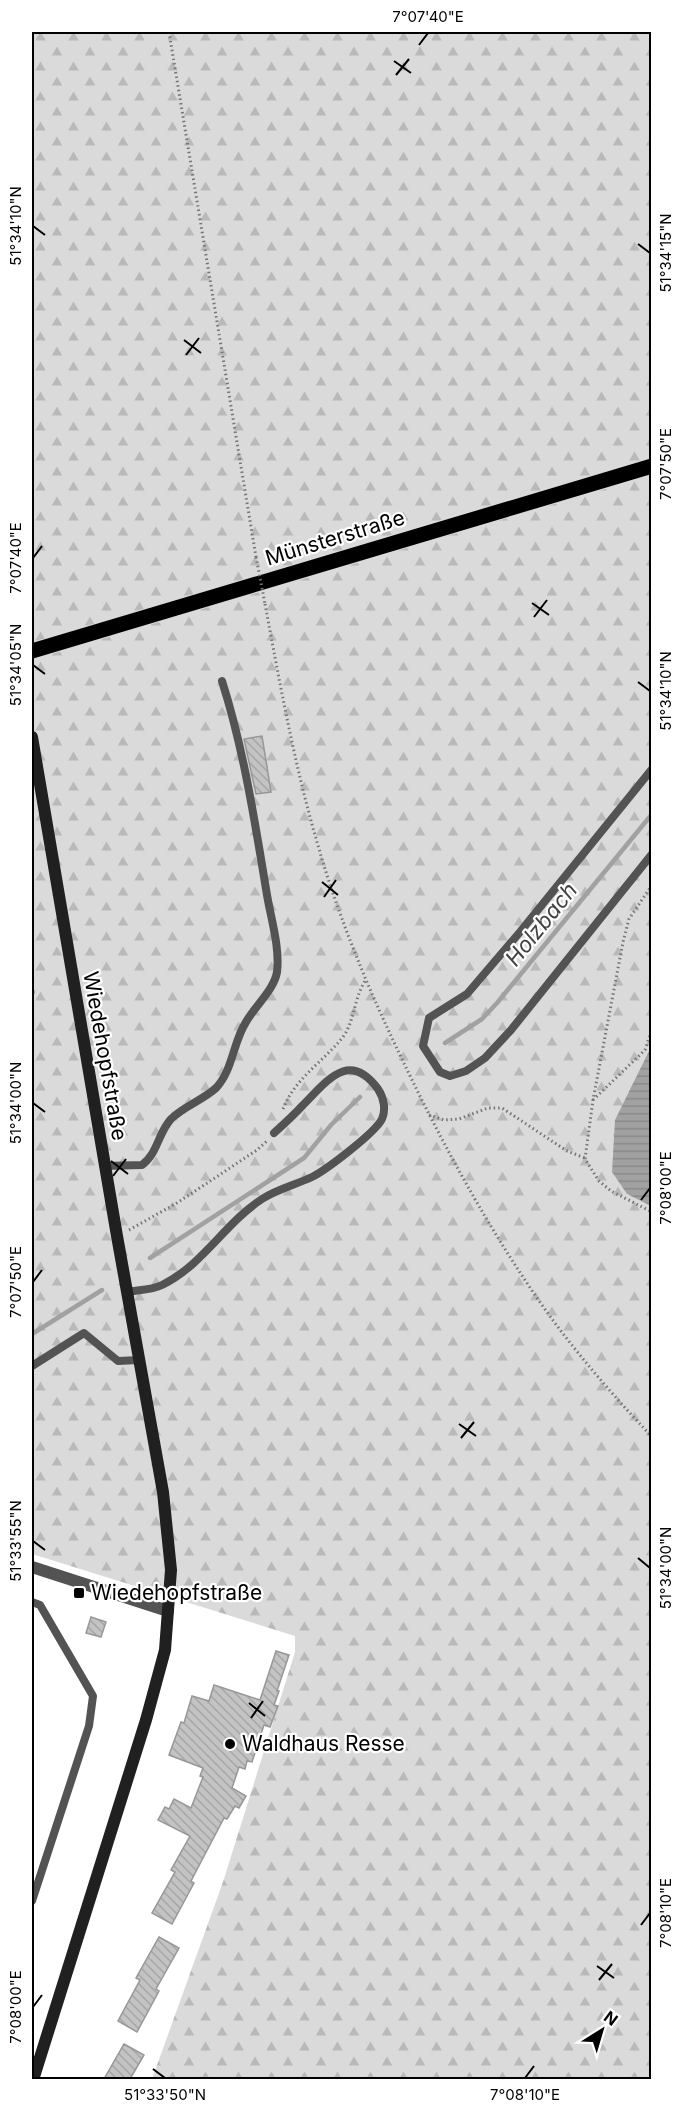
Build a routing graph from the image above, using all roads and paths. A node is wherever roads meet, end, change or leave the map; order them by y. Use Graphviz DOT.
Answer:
graph roads {
  1 [pos="169,32"];
  2 [pos="651,466"];
  3 [pos="265,604"];
  4 [pos="32,651"];
  5 [pos="222,681"];
  6 [pos="32,737"];
  7 [pos="651,769"];
  8 [pos="651,854"];
  9 [pos="651,885"];
  10 [pos="365,981"];
  11 [pos="651,1029"];
  12 [pos="593,1100"];
  13 [pos="428,1114"];
  14 [pos="274,1133"];
  15 [pos="585,1159"];
  16 [pos="105,1166"];
  17 [pos="651,1212"];
  18 [pos="117,1236"];
  19 [pos="127,1292"];
  20 [pos="140,1360"];
  21 [pos="32,1366"];
  22 [pos="32,1567"];
  23 [pos="32,1602"];
  24 [pos="168,1611"];
  25 [pos="32,1901"];
  26 [pos="33,2079"];
  1 -- 3 [label="path, bridge"];
  2 -- 4 [label="main road, Münsterstraße"];
  5 -- 16 [label="lane"];
  6 -- 16 [label="main road, Wiedehopfstraße"];
  7 -- 8 [label="lane"];
  9 -- 12 [label="path"];
  10 -- 14 [label="path"];
  11 -- 12 [label="path"];
  12 -- 15 [label="path"];
  13 -- 15 [label="path"];
  14 -- 18 [label="path"];
  14 -- 19 [label="lane"];
  15 -- 17 [label="path"];
  16 -- 18 [label="main road, Wiedehopfstraße"];
  18 -- 19 [label="main road, Wiedehopfstraße"];
  19 -- 20 [label="main road, Wiedehopfstraße"];
  20 -- 21 [label="lane"];
  20 -- 24 [label="main road, Wiedehopfstraße"];
  22 -- 24 [label="street"];
  23 -- 25 [label="lane"];
  24 -- 26 [label="main road, Wiedehopfstraße"];
}
